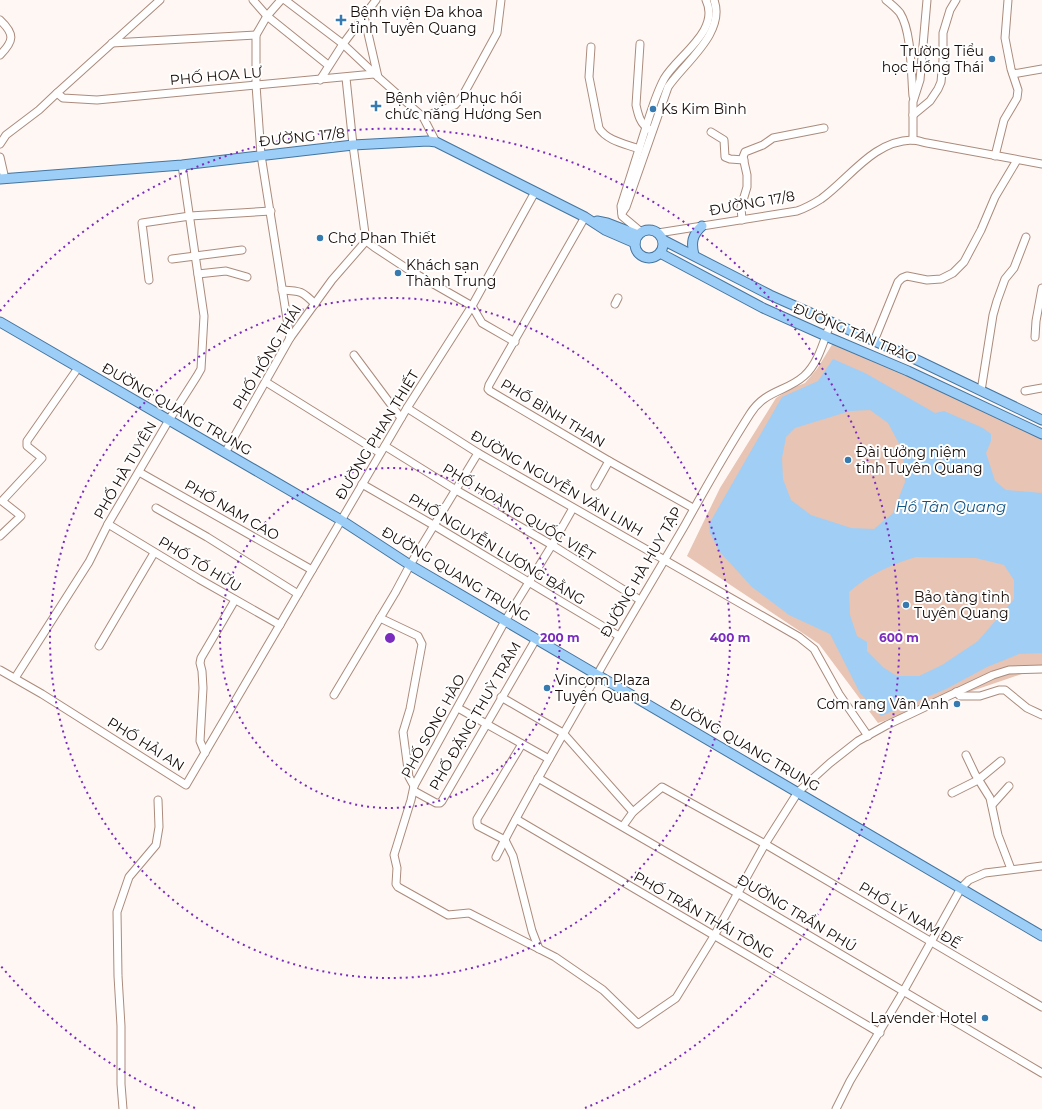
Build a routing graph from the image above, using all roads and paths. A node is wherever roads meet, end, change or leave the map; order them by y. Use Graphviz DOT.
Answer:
graph roads {
  1 [pos="160,0"];
  2 [pos="253,0"];
  3 [pos="281,0"];
  4 [pos="285,0"];
  5 [pos="376,0"];
  6 [pos="501,0"];
  7 [pos="706,0"];
  8 [pos="714,0"];
  9 [pos="886,0"];
  10 [pos="927,0"];
  11 [pos="956,0"];
  12 [pos="1008,0"];
  13 [pos="267,16"];
  14 [pos="364,16"];
  15 [pos="0,20"];
  16 [pos="256,35"];
  17 [pos="112,43"];
  18 [pos="342,44"];
  19 [pos="640,44"];
  20 [pos="591,47"];
  21 [pos="0,55"];
  22 [pos="328,65"];
  23 [pos="1042,69"];
  24 [pos="1013,74"];
  25 [pos="376,76"];
  26 [pos="346,78"];
  27 [pos="320,80"];
  28 [pos="256,85"];
  29 [pos="58,95"];
  30 [pos="913,102"];
  31 [pos="913,115"];
  32 [pos="423,117"];
  33 [pos="824,128"];
  34 [pos="649,129"];
  35 [pos="711,132"];
  36 [pos="913,140"];
  37 [pos="436,142"];
  38 [pos="0,144"];
  39 [pos="353,146"];
  40 [pos="639,149"];
  41 [pos="261,155"];
  42 [pos="995,156"];
  43 [pos="0,157"];
  44 [pos="744,160"];
  45 [pos="1017,160"];
  46 [pos="1042,164"];
  47 [pos="182,165"];
  48 [pos="3,179"];
  49 [pos="535,192"];
  50 [pos="271,211"];
  51 [pos="622,213"];
  52 [pos="190,216"];
  53 [pos="588,219"];
  54 [pos="742,220"];
  55 [pos="702,226"];
  56 [pos="660,236"];
  57 [pos="638,237"];
  58 [pos="1026,237"];
  59 [pos="366,240"];
  60 [pos="242,250"];
  61 [pos="660,253"];
  62 [pos="196,256"];
  63 [pos="694,256"];
  64 [pos="172,259"];
  65 [pos="198,274"];
  66 [pos="247,277"];
  67 [pos="150,280"];
  68 [pos="1042,288"];
  69 [pos="282,290"];
  70 [pos="315,304"];
  71 [pos="472,306"];
  72 [pos="0,322"];
  73 [pos="831,322"];
  74 [pos="826,336"];
  75 [pos="1035,337"];
  76 [pos="290,338"];
  77 [pos="874,341"];
  78 [pos="515,342"];
  79 [pos="354,355"];
  80 [pos="78,368"];
  81 [pos="266,382"];
  82 [pos="1042,388"];
  83 [pos="981,391"];
  84 [pos="1025,391"];
  85 [pos="407,408"];
  86 [pos="401,418"];
  87 [pos="169,420"];
  88 [pos="1042,420"];
  89 [pos="1042,434"];
  90 [pos="385,446"];
  91 [pos="225,452"];
  92 [pos="478,453"];
  93 [pos="380,454"];
  94 [pos="609,461"];
  95 [pos="139,472"];
  96 [pos="362,484"];
  97 [pos="594,486"];
  98 [pos="456,490"];
  99 [pos="156,508"];
  100 [pos="573,508"];
  101 [pos="693,508"];
  102 [pos="341,520"];
  103 [pos="108,524"];
  104 [pos="435,526"];
  105 [pos="0,536"];
  106 [pos="552,545"];
  107 [pos="154,553"];
  108 [pos="664,559"];
  109 [pos="410,564"];
  110 [pos="312,570"];
  111 [pos="530,582"];
  112 [pos="298,594"];
  113 [pos="235,600"];
  114 [pos="640,600"];
  115 [pos="380,618"];
  116 [pos="505,621"];
  117 [pos="280,625"];
  118 [pos="619,636"];
  119 [pos="536,639"];
  120 [pos="99,646"];
  121 [pos="1042,669"];
  122 [pos="0,670"];
  123 [pos="597,675"];
  124 [pos="15,678"];
  125 [pos="241,691"];
  126 [pos="956,692"];
  127 [pos="334,695"];
  128 [pos="501,697"];
  129 [pos="458,708"];
  130 [pos="1042,714"];
  131 [pos="486,724"];
  132 [pos="563,733"];
  133 [pos="868,736"];
  134 [pos="522,744"];
  135 [pos="205,753"];
  136 [pos="966,755"];
  137 [pos="549,759"];
  138 [pos="1001,761"];
  139 [pos="538,778"];
  140 [pos="978,780"];
  141 [pos="1009,786"];
  142 [pos="414,788"];
  143 [pos="798,792"];
  144 [pos="952,793"];
  145 [pos="158,800"];
  146 [pos="992,805"];
  147 [pos="633,812"];
  148 [pos="516,819"];
  149 [pos="623,826"];
  150 [pos="505,840"];
  151 [pos="765,844"];
  152 [pos="496,857"];
  153 [pos="1042,866"];
  154 [pos="1011,869"];
  155 [pos="961,888"];
  156 [pos="737,893"];
  157 [pos="714,936"];
  158 [pos="1042,936"];
  159 [pos="931,943"];
  160 [pos="539,949"];
  161 [pos="904,992"];
  162 [pos="1042,1007"];
  163 [pos="880,1033"];
  164 [pos="1042,1073"];
  165 [pos="123,1109"];
  166 [pos="836,1109"];
  1 -- 17 [label="street"];
  2 -- 13 [label="street"];
  3 -- 13 [label="street"];
  4 -- 18 [label="street"];
  5 -- 14 [label="street"];
  6 -- 32 [label="street"];
  7 -- 34 [label="street"];
  8 -- 34 [label="street"];
  9 -- 30 [label="street"];
  10 -- 30 [label="street"];
  11 -- 31 [label="street"];
  12 -- 24 [label="street"];
  13 -- 16 [label="street"];
  13 -- 22 [label="street"];
  14 -- 18 [label="street"];
  14 -- 25 [label="street"];
  15 -- 21 [label="street"];
  16 -- 17 [label="street"];
  16 -- 28 [label="street"];
  17 -- 29 [label="street"];
  18 -- 22 [label="street"];
  18 -- 25 [label="street"];
  19 -- 34 [label="street"];
  20 -- 40 [label="street"];
  22 -- 27 [label="street"];
  23 -- 24 [label="street"];
  24 -- 42 [label="street"];
  25 -- 26 [label="street, PHỐ HOA LƯ"];
  25 -- 32 [label="street"];
  26 -- 27 [label="street, PHỐ HOA LƯ"];
  26 -- 39 [label="street"];
  27 -- 28 [label="street, PHỐ HOA LƯ"];
  28 -- 29 [label="street, PHỐ HOA LƯ"];
  28 -- 41 [label="street"];
  29 -- 38 [label="street"];
  30 -- 31 [label="street"];
  31 -- 36 [label="street"];
  32 -- 37 [label="street"];
  33 -- 44 [label="street"];
  34 -- 40 [label="street"];
  34 -- 51 [label="street"];
  35 -- 44 [label="street"];
  36 -- 42 [label="street, ĐƯỜNG 17/8"];
  36 -- 54 [label="street, ĐƯỜNG 17/8"];
  37 -- 39 [label="main road, ĐƯỜNG 17/8"];
  37 -- 49 [label="main road, ĐƯỜNG 17/8"];
  39 -- 41 [label="main road, ĐƯỜNG 17/8"];
  39 -- 59 [label="street"];
  40 -- 51 [label="street"];
  41 -- 47 [label="main road, ĐƯỜNG 17/8"];
  41 -- 50 [label="street"];
  42 -- 45 [label="street, ĐƯỜNG 17/8"];
  43 -- 48 [label="street"];
  44 -- 54 [label="street"];
  45 -- 46 [label="street, ĐƯỜNG 17/8"];
  45 -- 77 [label="street"];
  47 -- 48 [label="main road, ĐƯỜNG 17/8"];
  47 -- 52 [label="street, PHỐ HÀ TUYÊN"];
  49 -- 53 [label="main road, ĐƯỜNG 17/8"];
  49 -- 71 [label="street, ĐƯỜNG PHAN THIẾT"];
  50 -- 52 [label="street"];
  50 -- 69 [label="street"];
  51 -- 57 [label="street"];
  52 -- 62 [label="street, PHỐ HÀ TUYÊN"];
  52 -- 67 [label="street"];
  53 -- 57 [label="main road, ĐƯỜNG 17/8"];
  53 -- 78 [label="street, PHỐ BÌNH THAN"];
  54 -- 55 [label="street, ĐƯỜNG 17/8"];
  55 -- 56 [label="street, ĐƯỜNG 17/8"];
  55 -- 63 [label="main road"];
  56 -- 57 [label="main road"];
  56 -- 61 [label="main road"];
  56 -- 63 [label="main road, ĐƯỜNG TÂN TRÀO"];
  57 -- 61 [label="main road"];
  58 -- 83 [label="street"];
  59 -- 70 [label="street, PHỐ HỒNG THÁI"];
  59 -- 71 [label="street"];
  60 -- 62 [label="street"];
  61 -- 74 [label="main road, ĐƯỜNG TÂN TRÀO"];
  62 -- 64 [label="street"];
  62 -- 65 [label="street, PHỐ HÀ TUYÊN"];
  63 -- 73 [label="main road, ĐƯỜNG TÂN TRÀO"];
  65 -- 66 [label="street"];
  65 -- 87 [label="street, PHỐ HÀ TUYÊN"];
  68 -- 75 [label="street"];
  69 -- 70 [label="street"];
  69 -- 76 [label="street"];
  70 -- 76 [label="street, PHỐ HỒNG THÁI"];
  71 -- 78 [label="street"];
  71 -- 85 [label="street, ĐƯỜNG PHAN THIẾT"];
  72 -- 80 [label="main road, ĐƯỜNG QUANG TRUNG"];
  73 -- 74 [label="street, ĐƯỜNG HÀ HUY TẬP"];
  73 -- 77 [label="main road, ĐƯỜNG TÂN TRÀO"];
  74 -- 89 [label="main road, ĐƯỜNG TÂN TRÀO"];
  74 -- 101 [label="street, ĐƯỜNG HÀ HUY TẬP"];
  76 -- 81 [label="street, PHỐ HỒNG THÁI"];
  77 -- 83 [label="main road, ĐƯỜNG TÂN TRÀO"];
  78 -- 94 [label="street, PHỐ BÌNH THAN"];
  79 -- 86 [label="street"];
  80 -- 87 [label="main road, ĐƯỜNG QUANG TRUNG"];
  80 -- 105 [label="street"];
  81 -- 91 [label="street, PHỐ HỒNG THÁI"];
  81 -- 93 [label="street"];
  82 -- 84 [label="street"];
  83 -- 88 [label="main road, ĐƯỜNG TÂN TRÀO"];
  85 -- 86 [label="street, ĐƯỜNG PHAN THIẾT"];
  85 -- 92 [label="street, ĐƯỜNG NGUYỄN VĂN LINH"];
  86 -- 90 [label="street, ĐƯỜNG PHAN THIẾT"];
  87 -- 91 [label="main road, ĐƯỜNG QUANG TRUNG"];
  87 -- 95 [label="street, PHỐ HÀ TUYÊN"];
  90 -- 93 [label="street, ĐƯỜNG PHAN THIẾT"];
  90 -- 98 [label="street, PHỐ HOÀNG QUỐC VIỆT"];
  91 -- 102 [label="main road, ĐƯỜNG QUANG TRUNG"];
  92 -- 98 [label="street"];
  92 -- 100 [label="street, ĐƯỜNG NGUYỄN VĂN LINH"];
  93 -- 96 [label="street, ĐƯỜNG PHAN THIẾT"];
  94 -- 97 [label="street"];
  94 -- 101 [label="street, PHỐ BÌNH THAN"];
  95 -- 103 [label="street, PHỐ HÀ TUYÊN"];
  95 -- 110 [label="street, PHỐ NAM CAO"];
  96 -- 102 [label="street, ĐƯỜNG PHAN THIẾT"];
  96 -- 104 [label="street, PHỐ NGUYỄN LƯƠNG BẰNG"];
  98 -- 104 [label="street"];
  98 -- 106 [label="street, PHỐ HOÀNG QUỐC VIỆT"];
  99 -- 112 [label="street"];
  100 -- 106 [label="street, PHỐ SONG HÀO"];
  100 -- 108 [label="street, ĐƯỜNG NGUYỄN VĂN LINH"];
  101 -- 108 [label="street, ĐƯỜNG HÀ HUY TẬP"];
  102 -- 109 [label="main road, ĐƯỜNG QUANG TRUNG"];
  102 -- 110 [label="street, ĐƯỜNG PHAN THIẾT"];
  103 -- 107 [label="street, PHỐ TỐ HỮU"];
  103 -- 124 [label="street, PHỐ HÀ TUYÊN"];
  104 -- 109 [label="street"];
  104 -- 111 [label="street, PHỐ NGUYỄN LƯƠNG BẰNG"];
  106 -- 111 [label="street, PHỐ SONG HÀO"];
  106 -- 114 [label="street, PHỐ HOÀNG QUỐC VIỆT"];
  107 -- 113 [label="street, PHỐ TỐ HỮU"];
  107 -- 120 [label="street"];
  108 -- 114 [label="street, ĐƯỜNG HÀ HUY TẬP"];
  108 -- 133 [label="street, ĐƯỜNG NGUYỄN VĂN LINH"];
  109 -- 115 [label="street"];
  109 -- 116 [label="main road, ĐƯỜNG QUANG TRUNG"];
  110 -- 112 [label="street, ĐƯỜNG PHAN THIẾT"];
  111 -- 116 [label="street, PHỐ SONG HÀO"];
  111 -- 118 [label="street, PHỐ NGUYỄN LƯƠNG BẰNG"];
  112 -- 117 [label="street, ĐƯỜNG PHAN THIẾT"];
  113 -- 117 [label="street, PHỐ TỐ HỮU"];
  113 -- 135 [label="street"];
  114 -- 118 [label="street, ĐƯỜNG HÀ HUY TẬP"];
  115 -- 127 [label="street"];
  115 -- 142 [label="street"];
  116 -- 119 [label="main road, ĐƯỜNG QUANG TRUNG"];
  116 -- 129 [label="street, PHỐ SONG HÀO"];
  117 -- 125 [label="street, ĐƯỜNG PHAN THIẾT"];
  118 -- 123 [label="street, ĐƯỜNG HÀ HUY TẬP"];
  119 -- 123 [label="main road, ĐƯỜNG QUANG TRUNG"];
  119 -- 128 [label="street, PHỐ ĐẶNG THUỲ TRÂM"];
  121 -- 126 [label="street"];
  122 -- 124 [label="street, PHỐ HẢI AN"];
  123 -- 132 [label="street, ĐƯỜNG HÀ HUY TẬP"];
  123 -- 143 [label="main road, ĐƯỜNG QUANG TRUNG"];
  124 -- 135 [label="street, PHỐ HẢI AN"];
  125 -- 135 [label="street, PHỐ HẢI AN"];
  126 -- 130 [label="street"];
  126 -- 133 [label="street"];
  128 -- 131 [label="street, PHỐ ĐẶNG THUỲ TRÂM"];
  128 -- 132 [label="street"];
  129 -- 131 [label="street"];
  129 -- 142 [label="street, PHỐ SONG HÀO"];
  131 -- 134 [label="street"];
  131 -- 142 [label="street, PHỐ ĐẶNG THUỲ TRÂM"];
  132 -- 137 [label="street, ĐƯỜNG HÀ HUY TẬP"];
  132 -- 147 [label="street"];
  133 -- 143 [label="street"];
  134 -- 137 [label="street"];
  134 -- 150 [label="street"];
  136 -- 140 [label="street"];
  137 -- 139 [label="street, ĐƯỜNG HÀ HUY TẬP"];
  138 -- 140 [label="street"];
  139 -- 148 [label="street, ĐƯỜNG HÀ HUY TẬP"];
  139 -- 149 [label="street, ĐƯỜNG TRẦN PHÚ"];
  140 -- 144 [label="street"];
  140 -- 146 [label="street"];
  141 -- 146 [label="street"];
  142 -- 160 [label="street, PHỐ SONG HÀO"];
  143 -- 151 [label="street"];
  143 -- 155 [label="main road, ĐƯỜNG QUANG TRUNG"];
  145 -- 165 [label="street"];
  146 -- 154 [label="street"];
  147 -- 149 [label="street"];
  147 -- 151 [label="street, PHỐ LÝ NAM ĐẾ"];
  148 -- 150 [label="street, ĐƯỜNG HÀ HUY TẬP"];
  148 -- 157 [label="street, PHỐ TRẦN THÁI TÔNG"];
  149 -- 156 [label="street, ĐƯỜNG TRẦN PHÚ"];
  150 -- 152 [label="street, ĐƯỜNG HÀ HUY TẬP"];
  150 -- 160 [label="street"];
  151 -- 156 [label="street"];
  151 -- 159 [label="street, PHỐ LÝ NAM ĐẾ"];
  153 -- 154 [label="street"];
  154 -- 155 [label="street"];
  155 -- 158 [label="main road, ĐƯỜNG QUANG TRUNG"];
  155 -- 159 [label="street"];
  156 -- 157 [label="street"];
  156 -- 161 [label="street, ĐƯỜNG TRẦN PHÚ"];
  157 -- 160 [label="street, PHỐ SONG HÀO"];
  157 -- 163 [label="street, PHỐ TRẦN THÁI TÔNG"];
  159 -- 161 [label="street"];
  159 -- 162 [label="street, PHỐ LÝ NAM ĐẾ"];
  161 -- 163 [label="street"];
  161 -- 164 [label="street, ĐƯỜNG TRẦN PHÚ"];
  163 -- 166 [label="street"];
}
